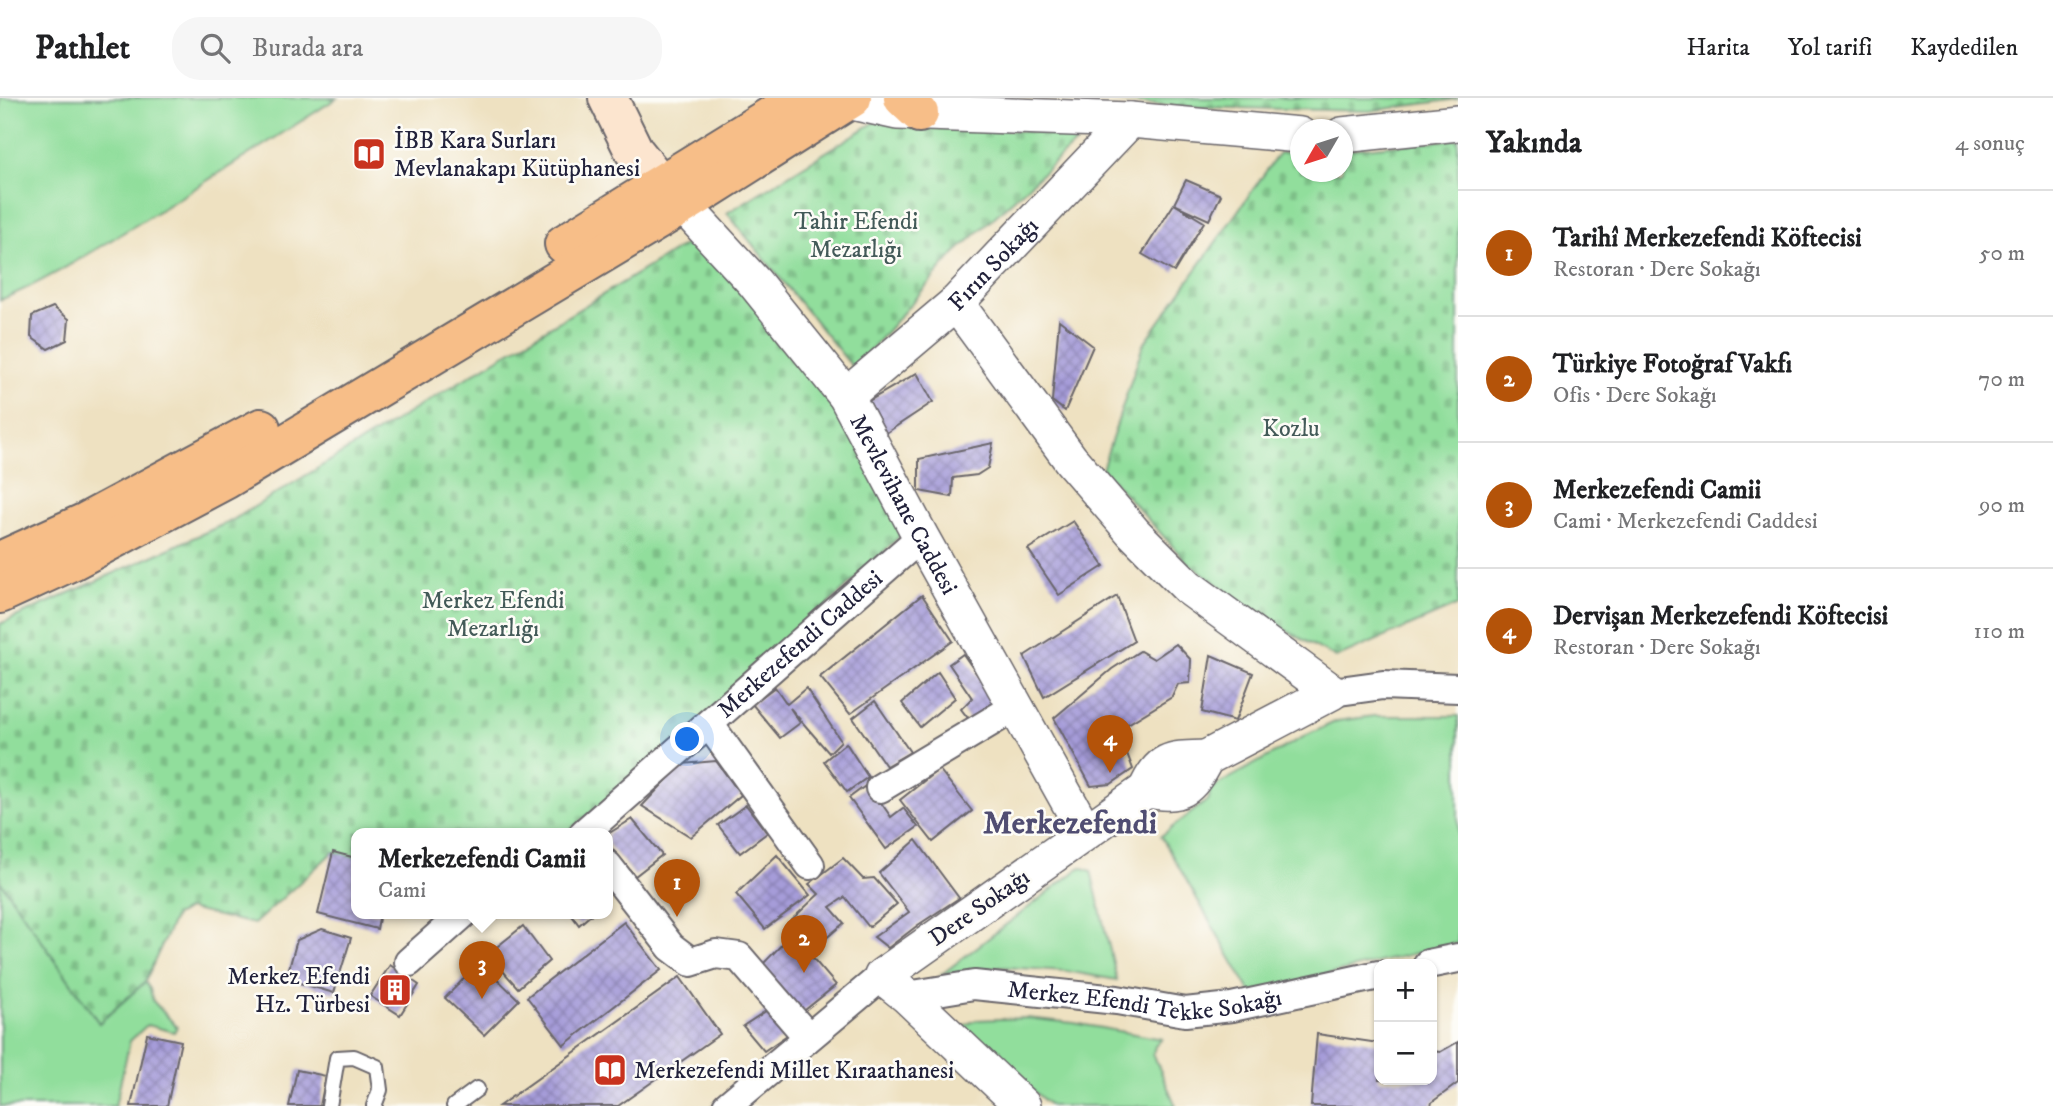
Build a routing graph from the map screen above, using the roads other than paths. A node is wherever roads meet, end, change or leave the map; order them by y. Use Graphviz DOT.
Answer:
graph roads {
  1 [pos="608,98"];
  2 [pos="800,98"];
  3 [pos="847,99"];
  4 [pos="911,106"];
  5 [pos="1129,120"];
  6 [pos="1458,123"];
  7 [pos="1290,134"];
  8 [pos="1353,134"];
  9 [pos="673,195"];
  10 [pos="956,303"];
  11 [pos="846,396"];
  12 [pos="921,537"];
  13 [pos="0,561"];
  14 [pos="0,594"];
  15 [pos="1458,688"];
  16 [pos="1332,692"];
  17 [pos="1017,706"];
  18 [pos="709,724"];
  19 [pos="880,788"];
  20 [pos="590,828"];
  21 [pos="1086,831"];
  22 [pos="810,865"];
  23 [pos="613,872"];
  24 [pos="457,919"];
  25 [pos="1458,958"];
  26 [pos="409,962"];
  27 [pos="1437,962"];
  28 [pos="1374,976"];
  29 [pos="895,986"];
  30 [pos="808,1037"];
  31 [pos="477,1089"];
  32 [pos="328,1106"];
  33 [pos="374,1106"];
  34 [pos="454,1106"];
  35 [pos="727,1106"];
  36 [pos="1023,1106"];
  1 -- 9 [label="main road"];
  2 -- 9 [label="main road"];
  3 -- 4 [label="street"];
  3 -- 9 [label="main road"];
  4 -- 5 [label="street"];
  5 -- 7 [label="street"];
  5 -- 10 [label="street, Fırın Sokağı"];
  6 -- 8 [label="street"];
  9 -- 11 [label="street, Mevlevihane Caddesi"];
  9 -- 13 [label="main road"];
  9 -- 14 [label="main road"];
  10 -- 11 [label="street, Fırın Sokağı"];
  10 -- 16 [label="street"];
  11 -- 12 [label="street, Mevlevihane Caddesi"];
  12 -- 17 [label="street, Mevlevihane Caddesi"];
  12 -- 18 [label="street, Merkezefendi Caddesi"];
  15 -- 16 [label="street"];
  16 -- 21 [label="street, Dere Sokağı"];
  17 -- 19 [label="street"];
  17 -- 21 [label="street, Mevlevihane Caddesi"];
  18 -- 20 [label="street, Merkezefendi Caddesi"];
  18 -- 22 [label="street"];
  21 -- 29 [label="street, Dere Sokağı"];
  23 -- 30 [label="street"];
  24 -- 26 [label="street"];
  25 -- 27 [label="street"];
  28 -- 29 [label="street, Merkez Efendi Tekke Sokağı"];
  29 -- 30 [label="street, Dere Sokağı"];
  29 -- 36 [label="street"];
  30 -- 35 [label="street, Dere Sokağı"];
  31 -- 34 [label="lane"];
  32 -- 33 [label="lane"];
}
